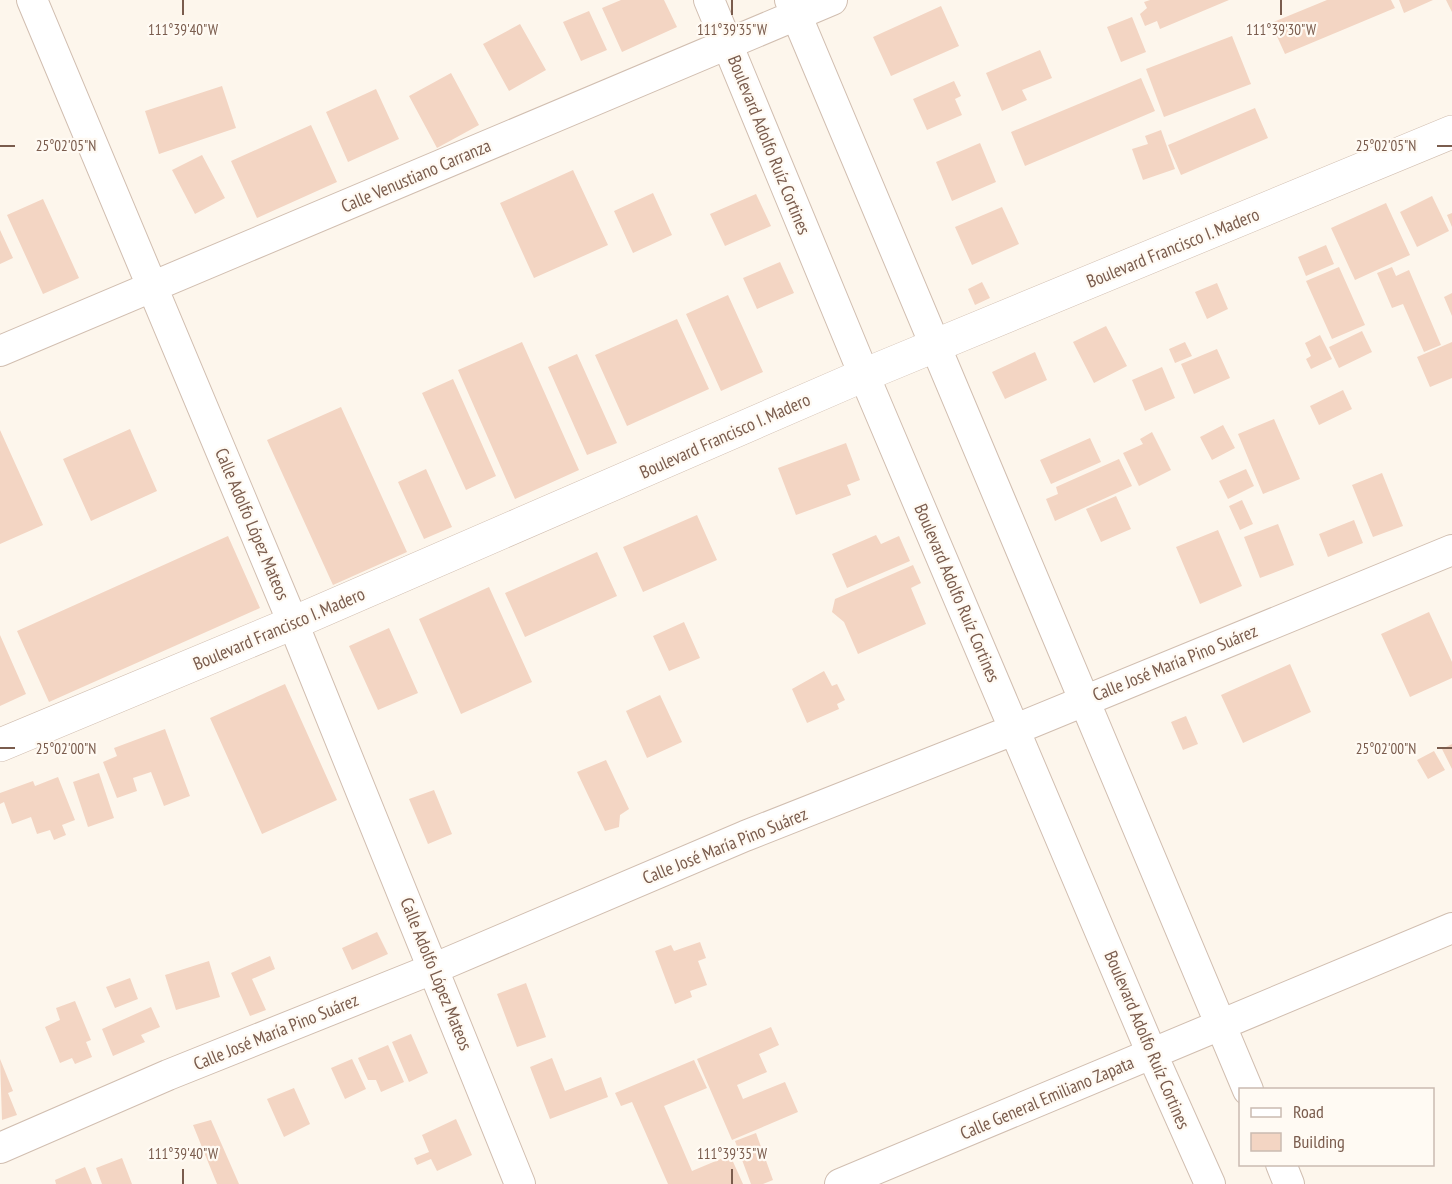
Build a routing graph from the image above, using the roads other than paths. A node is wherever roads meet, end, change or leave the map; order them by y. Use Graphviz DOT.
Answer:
graph roads {
  1 [pos="32,0"];
  2 [pos="709,0"];
  3 [pos="832,0"];
  4 [pos="793,7"];
  5 [pos="728,44"];
  6 [pos="1452,132"];
  7 [pos="153,286"];
  8 [pos="936,346"];
  9 [pos="0,351"];
  10 [pos="864,375"];
  11 [pos="1452,550"];
  12 [pos="293,623"];
  13 [pos="1084,700"];
  14 [pos="1016,729"];
  15 [pos="0,745"];
  16 [pos="1452,928"];
  17 [pos="435,968"];
  18 [pos="1220,1025"];
  19 [pos="1152,1054"];
  20 [pos="1248,1088"];
  21 [pos="0,1148"];
  22 [pos="1282,1166"];
  23 [pos="520,1184"];
  24 [pos="840,1184"];
  25 [pos="1210,1184"];
  26 [pos="1289,1184"];
  1 -- 7 [label="street, Calle Adolfo López Mateos"];
  2 -- 5 [label="street, Boulevard Adolfo Ruíz Cortines"];
  3 -- 4 [label="street, Calle Venustiano Carranza"];
  4 -- 5 [label="street, Calle Venustiano Carranza"];
  4 -- 8 [label="street"];
  5 -- 7 [label="street, Calle Venustiano Carranza"];
  5 -- 10 [label="street, Boulevard Adolfo Ruíz Cortines"];
  6 -- 8 [label="street, Boulevard Francisco I. Madero"];
  7 -- 9 [label="street, Calle Venustiano Carranza"];
  7 -- 12 [label="street, Calle Adolfo López Mateos"];
  8 -- 10 [label="street, Boulevard Francisco I. Madero"];
  8 -- 13 [label="street"];
  10 -- 12 [label="street, Boulevard Francisco I. Madero"];
  10 -- 14 [label="street, Boulevard Adolfo Ruíz Cortines"];
  11 -- 13 [label="street, Calle José María Pino Suárez"];
  12 -- 15 [label="street, Boulevard Francisco I. Madero"];
  12 -- 17 [label="street, Calle Adolfo López Mateos"];
  13 -- 14 [label="street, Calle José María Pino Suárez"];
  13 -- 18 [label="street"];
  14 -- 17 [label="street, Calle José María Pino Suárez"];
  14 -- 19 [label="street, Boulevard Adolfo Ruíz Cortines"];
  16 -- 18 [label="street, Calle General Emiliano Zapata"];
  17 -- 21 [label="street, Calle José María Pino Suárez"];
  17 -- 23 [label="street, Calle Adolfo López Mateos"];
  18 -- 19 [label="street, Calle General Emiliano Zapata"];
  18 -- 20 [label="street"];
  19 -- 24 [label="street, Calle General Emiliano Zapata"];
  19 -- 25 [label="street, Boulevard Adolfo Ruíz Cortines"];
  22 -- 26 [label="street"];
}
